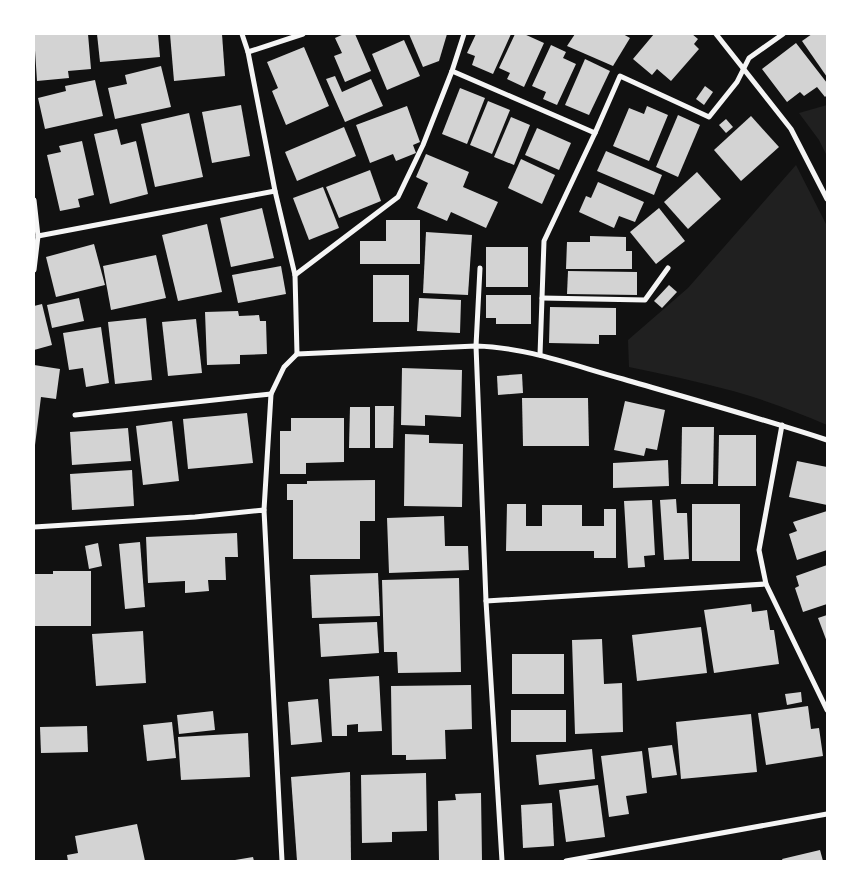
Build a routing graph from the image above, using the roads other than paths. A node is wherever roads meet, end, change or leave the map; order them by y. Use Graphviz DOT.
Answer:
graph roads {
  1 [pos="242,34"];
  2 [pos="303,34"];
  3 [pos="464,34"];
  4 [pos="716,34"];
  5 [pos="782,34"];
  6 [pos="248,52"];
  7 [pos="744,69"];
  8 [pos="452,71"];
  9 [pos="595,133"];
  10 [pos="275,191"];
  11 [pos="34,200"];
  12 [pos="827,200"];
  13 [pos="38,236"];
  14 [pos="480,268"];
  15 [pos="668,268"];
  16 [pos="34,270"];
  17 [pos="295,275"];
  18 [pos="542,298"];
  19 [pos="476,346"];
  20 [pos="297,354"];
  21 [pos="540,356"];
  22 [pos="271,394"];
  23 [pos="75,415"];
  24 [pos="782,425"];
  25 [pos="827,440"];
  26 [pos="264,510"];
  27 [pos="34,527"];
  28 [pos="766,584"];
  29 [pos="486,601"];
  30 [pos="827,710"];
  31 [pos="827,814"];
  32 [pos="282,861"];
  33 [pos="502,861"];
  34 [pos="566,861"];
  1 -- 6 [label="street"];
  2 -- 6 [label="street"];
  3 -- 8 [label="street"];
  4 -- 7 [label="street"];
  5 -- 7 [label="street"];
  6 -- 10 [label="street"];
  7 -- 9 [label="street"];
  7 -- 12 [label="street"];
  8 -- 9 [label="street"];
  8 -- 17 [label="street"];
  9 -- 18 [label="street"];
  10 -- 13 [label="street"];
  10 -- 17 [label="street"];
  11 -- 13 [label="street"];
  13 -- 16 [label="street"];
  14 -- 19 [label="street"];
  15 -- 18 [label="street"];
  17 -- 20 [label="street"];
  18 -- 21 [label="street"];
  19 -- 20 [label="street"];
  19 -- 21 [label="street"];
  19 -- 29 [label="street"];
  20 -- 22 [label="street"];
  21 -- 24 [label="street"];
  22 -- 23 [label="street"];
  22 -- 26 [label="street"];
  24 -- 25 [label="street"];
  24 -- 28 [label="street"];
  26 -- 27 [label="street"];
  26 -- 32 [label="street"];
  28 -- 29 [label="street"];
  28 -- 30 [label="street"];
  29 -- 33 [label="street"];
  31 -- 34 [label="street"];
}
